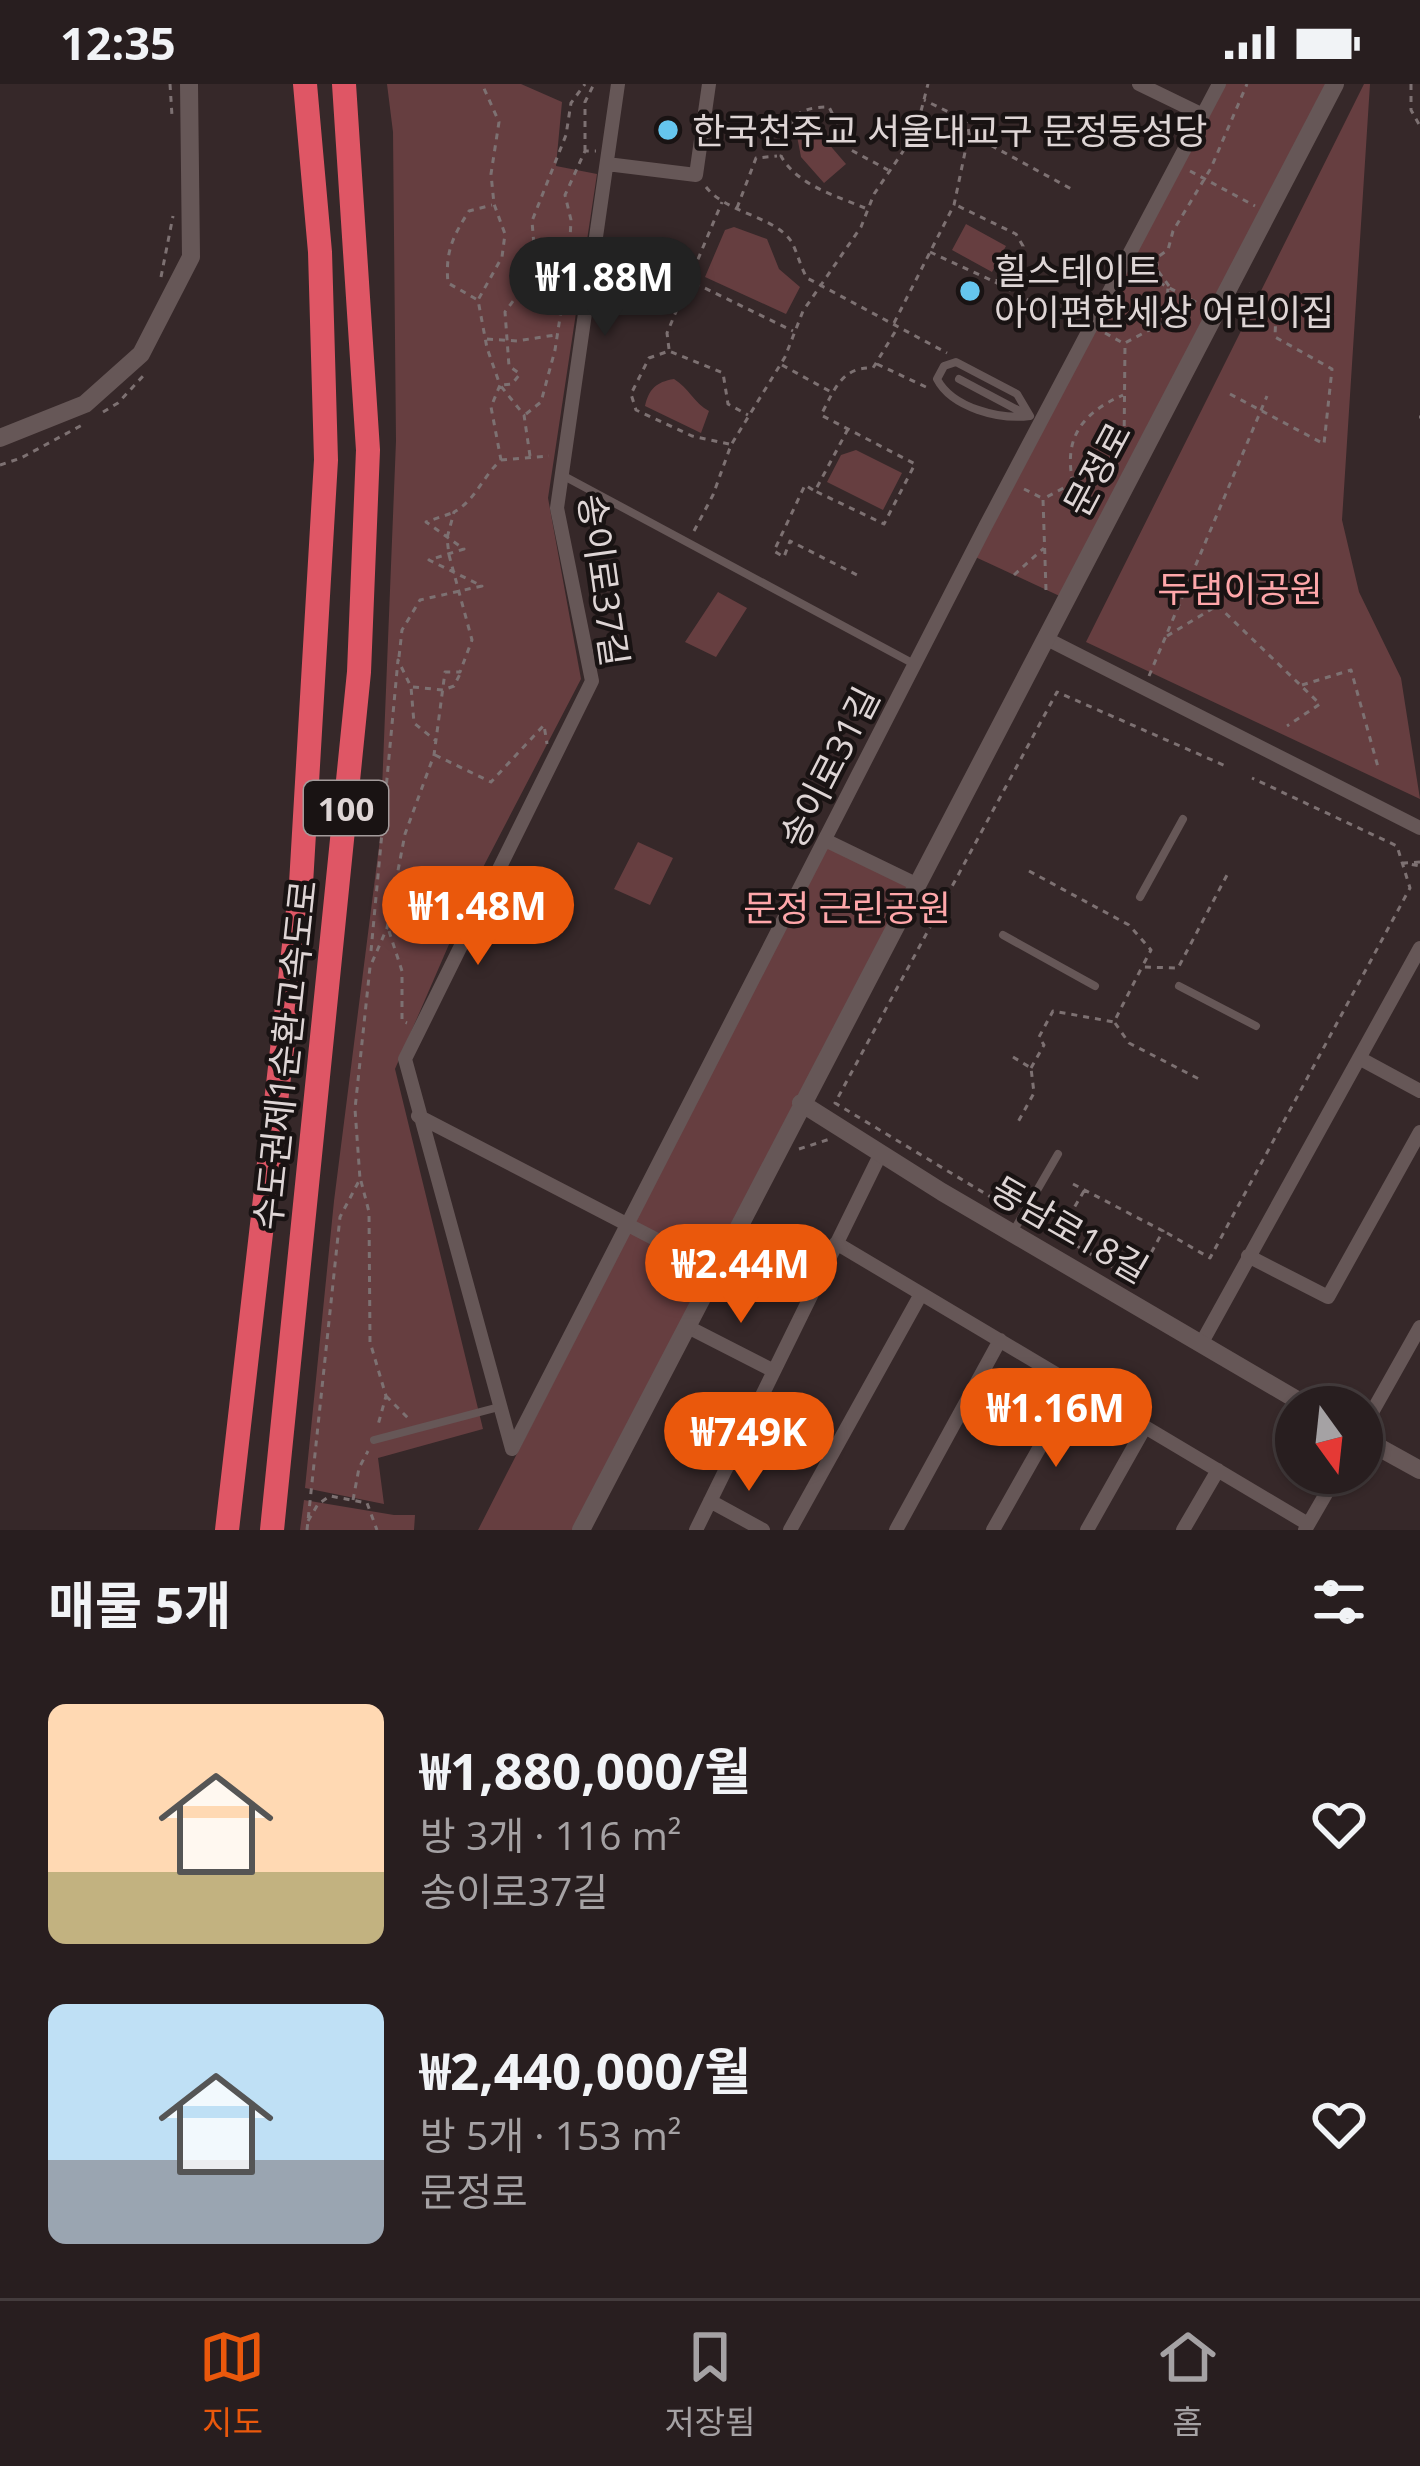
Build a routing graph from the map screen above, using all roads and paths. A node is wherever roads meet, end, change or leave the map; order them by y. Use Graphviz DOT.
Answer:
graph roads {
  1 [pos="174,84"];
  2 [pos="189,84"];
  3 [pos="305,84"];
  4 [pos="344,84"];
  5 [pos="482,84"];
  6 [pos="586,84"];
  7 [pos="594,84"];
  8 [pos="618,84"];
  9 [pos="709,84"];
  10 [pos="928,84"];
  11 [pos="1138,84"];
  12 [pos="1219,84"];
  13 [pos="1247,84"];
  14 [pos="1335,84"];
  15 [pos="1411,84"];
  16 [pos="924,100"];
  17 [pos="1203,115"];
  18 [pos="175,126"];
  19 [pos="1420,126"];
  20 [pos="969,133"];
  21 [pos="585,151"];
  22 [pos="781,156"];
  23 [pos="608,158"];
  24 [pos="1178,164"];
  25 [pos="890,171"];
  26 [pos="696,175"];
  27 [pos="1204,178"];
  28 [pos="1075,191"];
  29 [pos="722,202"];
  30 [pos="494,204"];
  31 [pos="955,205"];
  32 [pos="181,206"];
  33 [pos="736,209"];
  34 [pos="868,209"];
  35 [pos="1269,213"];
  36 [pos="173,214"];
  37 [pos="179,225"];
  38 [pos="930,252"];
  39 [pos="651,262"];
  40 [pos="172,264"];
  41 [pos="1126,264"];
  42 [pos="993,281"];
  43 [pos="690,282"];
  44 [pos="1232,284"];
  45 [pos="821,287"];
  46 [pos="1169,288"];
  47 [pos="478,300"];
  48 [pos="1030,301"];
  49 [pos="1217,313"];
  50 [pos="895,326"];
  51 [pos="1092,327"];
  52 [pos="795,332"];
  53 [pos="557,335"];
  54 [pos="485,339"];
  55 [pos="506,340"];
  56 [pos="1125,344"];
  57 [pos="669,351"];
  58 [pos="955,357"];
  59 [pos="781,364"];
  60 [pos="959,379"];
  61 [pos="500,385"];
  62 [pos="833,393"];
  63 [pos="1125,394"];
  64 [pos="1230,394"];
  65 [pos="1267,396"];
  66 [pos="1260,410"];
  67 [pos="524,416"];
  68 [pos="749,416"];
  69 [pos="1035,419"];
  70 [pos="848,429"];
  71 [pos="0,438"];
  72 [pos="731,445"];
  73 [pos="530,456"];
  74 [pos="563,457"];
  75 [pos="501,460"];
  76 [pos="561,475"];
  77 [pos="1009,482"];
  78 [pos="1073,483"];
  79 [pos="815,491"];
  80 [pos="1043,499"];
  81 [pos="454,512"];
  82 [pos="447,538"];
  83 [pos="687,543"];
  84 [pos="1045,547"];
  85 [pos="449,555"];
  86 [pos="457,572"];
  87 [pos="857,575"];
  88 [pos="1014,575"];
  89 [pos="1190,579"];
  90 [pos="461,588"];
  91 [pos="1046,590"];
  92 [pos="1218,605"];
  93 [pos="1166,637"];
  94 [pos="1047,639"];
  95 [pos="398,660"];
  96 [pos="915,664"];
  97 [pos="460,672"];
  98 [pos="1300,686"];
  99 [pos="411,687"];
  100 [pos="1144,688"];
  101 [pos="443,690"];
  102 [pos="1287,726"];
  103 [pos="436,741"];
  104 [pos="560,749"];
  105 [pos="434,755"];
  106 [pos="1378,766"];
  107 [pos="1228,767"];
  108 [pos="1252,778"];
  109 [pos="1183,819"];
  110 [pos="1420,828"];
  111 [pos="826,841"];
  112 [pos="1404,863"];
  113 [pos="1420,864"];
  114 [pos="1029,872"];
  115 [pos="1226,874"];
  116 [pos="918,885"];
  117 [pos="1140,897"];
  118 [pos="387,928"];
  119 [pos="1003,935"];
  120 [pos="380,943"];
  121 [pos="369,945"];
  122 [pos="1420,947"];
  123 [pos="373,955"];
  124 [pos="1142,967"];
  125 [pos="1095,986"];
  126 [pos="1179,986"];
  127 [pos="1114,1022"];
  128 [pos="1256,1026"];
  129 [pos="420,1028"];
  130 [pos="1013,1057"];
  131 [pos="1358,1058"];
  132 [pos="1031,1068"];
  133 [pos="1202,1080"];
  134 [pos="1420,1091"];
  135 [pos="801,1103"];
  136 [pos="418,1116"];
  137 [pos="1018,1122"];
  138 [pos="1420,1132"];
  139 [pos="881,1153"];
  140 [pos="1058,1154"];
  141 [pos="360,1179"];
  142 [pos="1073,1184"];
  143 [pos="1084,1190"];
  144 [pos="628,1223"];
  145 [pos="1017,1224"];
  146 [pos="1167,1233"];
  147 [pos="836,1244"];
  148 [pos="1248,1256"];
  149 [pos="715,1270"];
  150 [pos="1136,1281"];
  151 [pos="921,1294"];
  152 [pos="1125,1300"];
  153 [pos="686,1326"];
  154 [pos="1420,1327"];
  155 [pos="1000,1340"];
  156 [pos="1201,1344"];
  157 [pos="774,1371"];
  158 [pos="1076,1385"];
  159 [pos="1275,1387"];
  160 [pos="1383,1395"];
  161 [pos="386,1396"];
  162 [pos="500,1407"];
  163 [pos="1145,1426"];
  164 [pos="418,1428"];
  165 [pos="374,1440"];
  166 [pos="1383,1447"];
  167 [pos="512,1449"];
  168 [pos="1218,1470"];
  169 [pos="1420,1470"];
  170 [pos="1326,1494"];
  171 [pos="353,1500"];
  172 [pos="710,1501"];
  173 [pos="308,1522"];
  174 [pos="1306,1527"];
  175 [pos="229,1530"];
  176 [pos="272,1530"];
  177 [pos="307,1530"];
  178 [pos="377,1530"];
  179 [pos="581,1530"];
  180 [pos="696,1530"];
  181 [pos="763,1530"];
  182 [pos="790,1530"];
  183 [pos="896,1530"];
  184 [pos="993,1530"];
  185 [pos="1087,1530"];
  186 [pos="1183,1530"];
  1 -- 18 [label="path"];
  2 -- 71 [label="street"];
  3 -- 175 [label="highway, 수도권제1순환고속도로 / 100"];
  4 -- 176 [label="highway, 수도권제1순환고속도로 / 100"];
  5 -- 30 [label="path"];
  6 -- 55 [label="path"];
  7 -- 21 [label="path"];
  8 -- 23 [label="street, 송이로37길"];
  9 -- 26 [label="street"];
  10 -- 16 [label="path"];
  11 -- 17 [label="street"];
  12 -- 17 [label="street, 송이로31길"];
  13 -- 27 [label="path"];
  14 -- 35 [label="street, 문정로"];
  15 -- 19 [label="path"];
  16 -- 20 [label="path"];
  16 -- 25 [label="path"];
  17 -- 24 [label="street, 송이로31길"];
  20 -- 28 [label="path"];
  20 -- 31 [label="path"];
  21 -- 23 [label="path"];
  21 -- 53 [label="path"];
  22 -- 25 [label="path"];
  22 -- 33 [label="path"];
  22 -- 34 [label="path"];
  23 -- 26 [label="street"];
  23 -- 74 [label="street, 송이로37길"];
  24 -- 27 [label="path"];
  24 -- 41 [label="street, 송이로31길"];
  25 -- 34 [label="path"];
  26 -- 29 [label="path"];
  27 -- 35 [label="path"];
  27 -- 46 [label="path"];
  29 -- 33 [label="path"];
  29 -- 43 [label="path"];
  30 -- 47 [label="path"];
  30 -- 47 [label="path"];
  31 -- 38 [label="path"];
  31 -- 42 [label="path"];
  32 -- 37 [label="path"];
  33 -- 45 [label="path"];
  34 -- 45 [label="path"];
  35 -- 44 [label="street, 문정로"];
  36 -- 40 [label="path"];
  38 -- 42 [label="path"];
  38 -- 50 [label="path"];
  39 -- 43 [label="path"];
  41 -- 46 [label="path"];
  41 -- 51 [label="street, 송이로31길"];
  42 -- 48 [label="path"];
  43 -- 52 [label="path"];
  43 -- 57 [label="path"];
  44 -- 49 [label="street, 문정로"];
  44 -- 66 [label="path"];
  45 -- 50 [label="path"];
  45 -- 52 [label="path"];
  46 -- 49 [label="path"];
  46 -- 56 [label="path"];
  47 -- 54 [label="path"];
  49 -- 94 [label="street, 문정로"];
  50 -- 58 [label="path"];
  50 -- 62 [label="path"];
  51 -- 56 [label="path"];
  51 -- 69 [label="street, 송이로31길"];
  52 -- 59 [label="path"];
  53 -- 55 [label="path"];
  53 -- 67 [label="path"];
  54 -- 55 [label="path"];
  54 -- 61 [label="path"];
  55 -- 61 [label="path"];
  56 -- 63 [label="path"];
  57 -- 68 [label="path"];
  57 -- 72 [label="path"];
  59 -- 62 [label="path"];
  59 -- 68 [label="path"];
  60 -- 69 [label="lane"];
  61 -- 67 [label="path"];
  61 -- 75 [label="path"];
  62 -- 70 [label="path"];
  63 -- 78 [label="path"];
  63 -- 78 [label="path"];
  64 -- 66 [label="path"];
  65 -- 66 [label="path"];
  66 -- 89 [label="path"];
  67 -- 73 [label="path"];
  68 -- 72 [label="path"];
  69 -- 69 [label="lane"];
  69 -- 77 [label="street, 송이로31길"];
  70 -- 79 [label="path"];
  70 -- 79 [label="path"];
  72 -- 83 [label="path"];
  73 -- 74 [label="path"];
  73 -- 75 [label="path"];
  74 -- 76 [label="street, 송이로37길"];
  75 -- 81 [label="path"];
  76 -- 83 [label="lane"];
  76 -- 104 [label="street, 송이로37길"];
  77 -- 80 [label="path"];
  77 -- 96 [label="street, 송이로31길"];
  78 -- 80 [label="path"];
  79 -- 87 [label="path"];
  80 -- 84 [label="path"];
  81 -- 82 [label="path"];
  81 -- 82 [label="path"];
  82 -- 85 [label="path"];
  82 -- 85 [label="path"];
  83 -- 96 [label="lane"];
  84 -- 88 [label="path"];
  84 -- 91 [label="path"];
  85 -- 86 [label="path"];
  85 -- 86 [label="path"];
  86 -- 90 [label="path"];
  86 -- 90 [label="path"];
  89 -- 92 [label="path"];
  89 -- 93 [label="path"];
  90 -- 95 [label="path"];
  90 -- 97 [label="path"];
  92 -- 93 [label="path"];
  92 -- 98 [label="path"];
  93 -- 100 [label="path"];
  94 -- 100 [label="street"];
  94 -- 116 [label="street, 문정로"];
  95 -- 99 [label="path"];
  95 -- 121 [label="path"];
  96 -- 111 [label="street, 송이로31길"];
  97 -- 101 [label="path"];
  97 -- 101 [label="path"];
  98 -- 102 [label="path"];
  98 -- 106 [label="path"];
  99 -- 101 [label="path"];
  99 -- 103 [label="path"];
  100 -- 110 [label="street"];
  101 -- 103 [label="path"];
  103 -- 105 [label="path"];
  104 -- 105 [label="path"];
  104 -- 129 [label="street, 송이로37길"];
  105 -- 118 [label="path"];
  107 -- 145 [label="path"];
  108 -- 112 [label="path"];
  109 -- 117 [label="lane"];
  111 -- 116 [label="street"];
  111 -- 144 [label="street, 송이로31길"];
  112 -- 113 [label="path"];
  112 -- 146 [label="path"];
  114 -- 124 [label="path"];
  115 -- 124 [label="path"];
  116 -- 135 [label="street, 문정로"];
  118 -- 120 [label="path"];
  118 -- 129 [label="path"];
  119 -- 125 [label="lane"];
  120 -- 121 [label="path"];
  120 -- 123 [label="path"];
  121 -- 123 [label="path"];
  122 -- 131 [label="street"];
  123 -- 141 [label="path"];
  124 -- 127 [label="path"];
  126 -- 128 [label="lane"];
  127 -- 132 [label="path"];
  127 -- 133 [label="path"];
  129 -- 136 [label="street, 송이로37길"];
  130 -- 132 [label="path"];
  131 -- 134 [label="street"];
  131 -- 148 [label="street"];
  132 -- 137 [label="path"];
  135 -- 139 [label="street, 동남로18길"];
  135 -- 149 [label="street, 문정로"];
  136 -- 144 [label="street"];
  136 -- 162 [label="street, 송이로37길"];
  138 -- 148 [label="street"];
  139 -- 145 [label="street, 동남로18길"];
  139 -- 147 [label="street"];
  140 -- 145 [label="lane"];
  141 -- 161 [label="path"];
  141 -- 173 [label="path"];
  142 -- 143 [label="path"];
  143 -- 150 [label="path"];
  143 -- 150 [label="path"];
  144 -- 149 [label="street"];
  144 -- 167 [label="street, 송이로31길"];
  145 -- 152 [label="street, 동남로18길"];
  147 -- 151 [label="street"];
  147 -- 157 [label="street"];
  148 -- 156 [label="street"];
  149 -- 153 [label="street, 문정로"];
  150 -- 152 [label="path"];
  151 -- 155 [label="street"];
  151 -- 182 [label="street"];
  152 -- 156 [label="street, 동남로18길"];
  153 -- 157 [label="street"];
  153 -- 179 [label="street, 문정로"];
  154 -- 160 [label="street"];
  155 -- 158 [label="street"];
  155 -- 183 [label="street"];
  156 -- 159 [label="street, 동남로18길"];
  157 -- 172 [label="street"];
  158 -- 163 [label="street"];
  158 -- 184 [label="street"];
  161 -- 164 [label="path"];
  161 -- 165 [label="path"];
  162 -- 164 [label="lane"];
  162 -- 167 [label="street, 송이로37길"];
  163 -- 168 [label="street"];
  163 -- 185 [label="street"];
  164 -- 165 [label="lane"];
  165 -- 171 [label="path"];
  166 -- 169 [label="street"];
  168 -- 174 [label="street"];
  168 -- 186 [label="street"];
  170 -- 174 [label="street"];
  171 -- 173 [label="path"];
  171 -- 178 [label="path"];
  172 -- 180 [label="street"];
  172 -- 181 [label="street"];
  173 -- 177 [label="path"];
}
